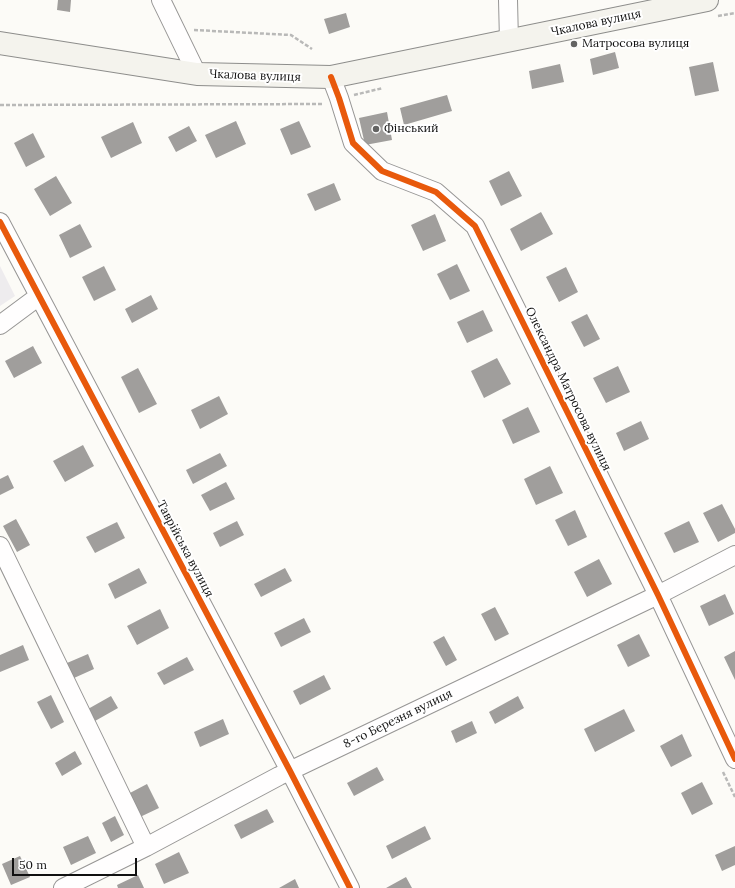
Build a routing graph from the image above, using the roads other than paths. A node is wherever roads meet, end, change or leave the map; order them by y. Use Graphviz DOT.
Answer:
graph roads {
  1 [pos="161,0"];
  2 [pos="508,0"];
  3 [pos="707,0"];
  4 [pos="509,41"];
  5 [pos="0,43"];
  6 [pos="198,74"];
  7 [pos="331,77"];
  8 [pos="0,222"];
  9 [pos="39,296"];
  10 [pos="0,326"];
  11 [pos="0,546"];
  12 [pos="735,555"];
  13 [pos="658,595"];
  14 [pos="728,764"];
  15 [pos="290,771"];
  16 [pos="146,847"];
  17 [pos="63,888"];
  18 [pos="350,888"];
  1 -- 6 [label="street"];
  2 -- 4 [label="street"];
  3 -- 4 [label="main road, Чкалова вулиця"];
  4 -- 7 [label="main road, Чкалова вулиця"];
  5 -- 6 [label="main road, Чкалова вулиця"];
  6 -- 7 [label="main road, Чкалова вулиця"];
  7 -- 13 [label="street, Олександра Матросова вулиця"];
  8 -- 9 [label="street, Таврійська вулиця"];
  9 -- 10 [label="street"];
  9 -- 15 [label="street, Таврійська вулиця"];
  11 -- 16 [label="street"];
  12 -- 13 [label="street, 8-го Березня вулиця"];
  13 -- 14 [label="street, Олександра Матросова вулиця"];
  13 -- 15 [label="street, 8-го Березня вулиця"];
  15 -- 16 [label="street, 8-го Березня вулиця"];
  15 -- 18 [label="street, Таврійська вулиця"];
  16 -- 17 [label="street, 8-го Березня вулиця"];
}
